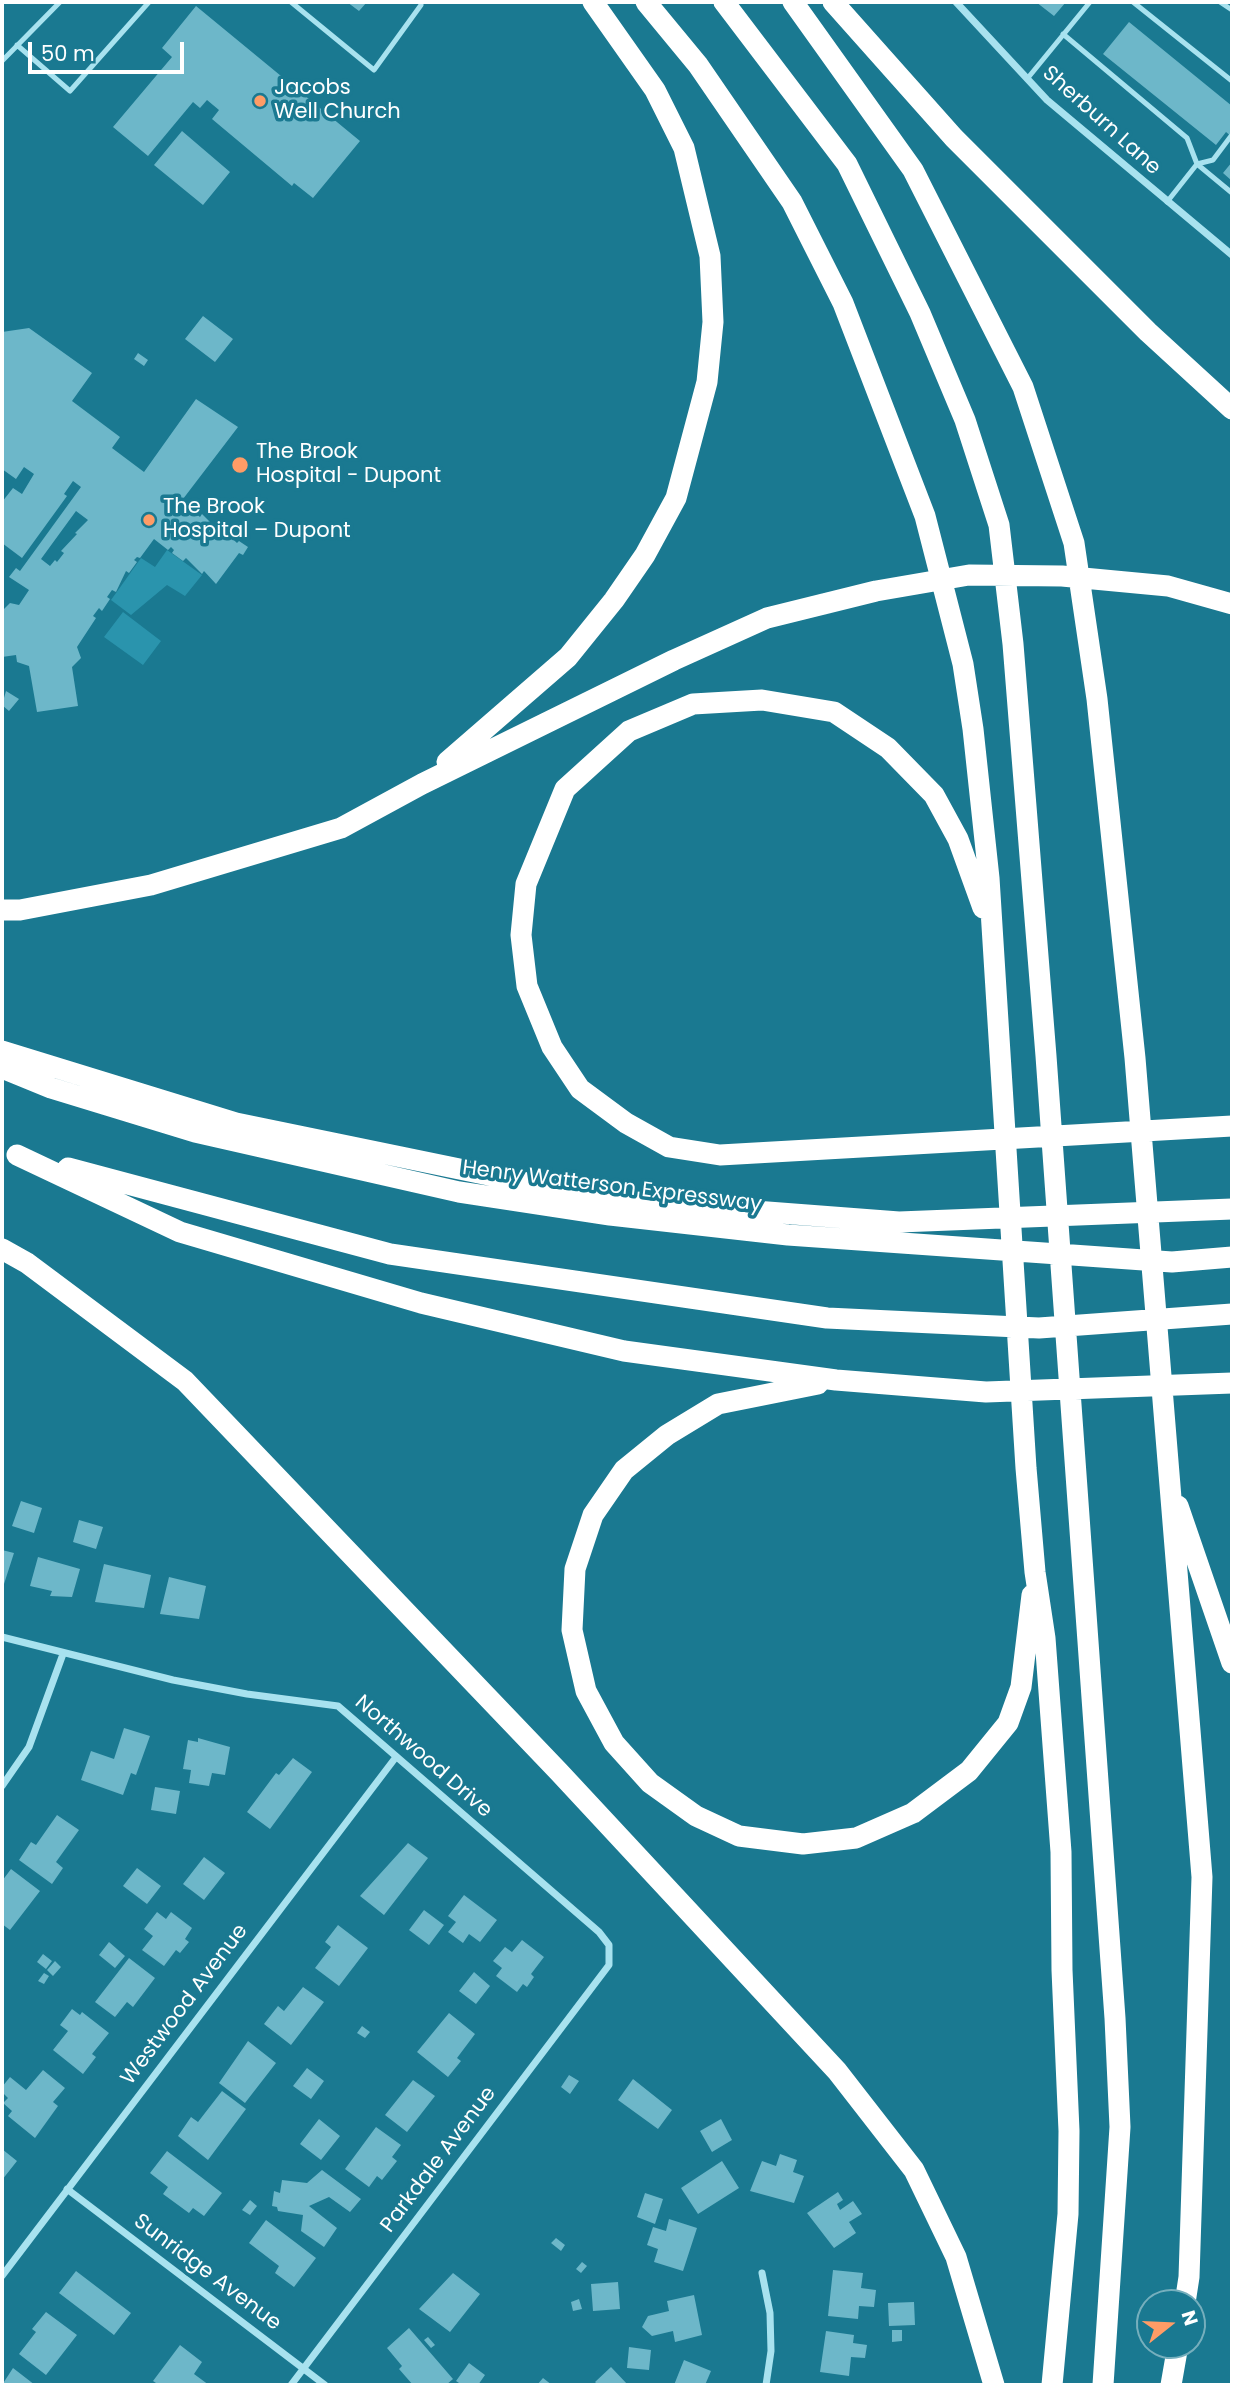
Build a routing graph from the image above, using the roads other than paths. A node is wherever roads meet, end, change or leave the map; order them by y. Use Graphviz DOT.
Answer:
graph roads {
  1 [pos="60,2"];
  2 [pos="149,2"];
  3 [pos="291,2"];
  4 [pos="593,2"];
  5 [pos="646,2"];
  6 [pos="724,2"];
  7 [pos="793,2"];
  8 [pos="833,2"];
  9 [pos="957,2"];
  10 [pos="1090,2"];
  11 [pos="1133,2"];
  12 [pos="1220,2"];
  13 [pos="421,5"];
  14 [pos="1232,10"];
  15 [pos="1063,34"];
  16 [pos="17,45"];
  17 [pos="2,61"];
  18 [pos="1027,79"];
  19 [pos="1232,81"];
  20 [pos="1231,136"];
  21 [pos="1197,164"];
  22 [pos="1232,193"];
  23 [pos="1167,202"];
  24 [pos="1232,255"];
  25 [pos="1232,409"];
  26 [pos="1232,604"];
  27 [pos="422,784"];
  28 [pos="2,910"];
  29 [pos="990,929"];
  30 [pos="2,1051"];
  31 [pos="2,1068"];
  32 [pos="1232,1126"];
  33 [pos="9,1152"];
  34 [pos="1232,1209"];
  35 [pos="2,1249"];
  36 [pos="1232,1257"];
  37 [pos="1232,1314"];
  38 [pos="836,1380"];
  39 [pos="1232,1383"];
  40 [pos="1168,1478"];
  41 [pos="1035,1572"];
  42 [pos="2,1637"];
  43 [pos="63,1654"];
  44 [pos="1232,1663"];
  45 [pos="396,1756"];
  46 [pos="2,1786"];
  47 [pos="611,1954"];
  48 [pos="67,2189"];
  49 [pos="762,2273"];
  50 [pos="2,2276"];
  51 [pos="1187,2289"];
  52 [pos="1176,2359"];
  53 [pos="304,2368"];
  54 [pos="290,2385"];
  55 [pos="325,2385"];
  56 [pos="766,2385"];
  57 [pos="994,2385"];
  58 [pos="1052,2385"];
  59 [pos="1103,2385"];
  60 [pos="1171,2385"];
  1 -- 16 [label="lane"];
  2 -- 16 [label="lane"];
  3 -- 13 [label="lane"];
  4 -- 27 [label="highway"];
  5 -- 29 [label="highway"];
  6 -- 59 [label="highway"];
  7 -- 40 [label="highway"];
  8 -- 25 [label="highway"];
  9 -- 18 [label="street, Sherburn Lane"];
  10 -- 15 [label="lane"];
  11 -- 19 [label="lane"];
  12 -- 14 [label="lane"];
  15 -- 18 [label="lane"];
  15 -- 21 [label="lane"];
  16 -- 17 [label="lane"];
  18 -- 23 [label="street, Sherburn Lane"];
  20 -- 21 [label="lane"];
  21 -- 22 [label="lane"];
  21 -- 23 [label="lane"];
  23 -- 24 [label="street, Sherburn Lane"];
  26 -- 27 [label="highway"];
  27 -- 28 [label="highway"];
  29 -- 32 [label="highway"];
  29 -- 41 [label="highway"];
  30 -- 34 [label="highway"];
  31 -- 36 [label="highway, Henry Watterson Expressway"];
  33 -- 37 [label="highway"];
  33 -- 38 [label="highway"];
  35 -- 57 [label="highway"];
  38 -- 39 [label="highway"];
  38 -- 41 [label="highway"];
  40 -- 44 [label="highway"];
  40 -- 51 [label="highway"];
  41 -- 58 [label="highway"];
  42 -- 43 [label="street, Northwood Drive"];
  43 -- 45 [label="street, Northwood Drive"];
  43 -- 46 [label="street"];
  45 -- 47 [label="street, Northwood Drive"];
  45 -- 48 [label="street, Westwood Avenue"];
  47 -- 53 [label="street, Parkdale Avenue"];
  48 -- 50 [label="street, Westwood Avenue"];
  48 -- 53 [label="street, Sunridge Avenue"];
  49 -- 56 [label="street"];
  52 -- 60 [label="highway"];
  53 -- 54 [label="street, Parkdale Avenue"];
  53 -- 55 [label="street, Sunridge Avenue"];
}
